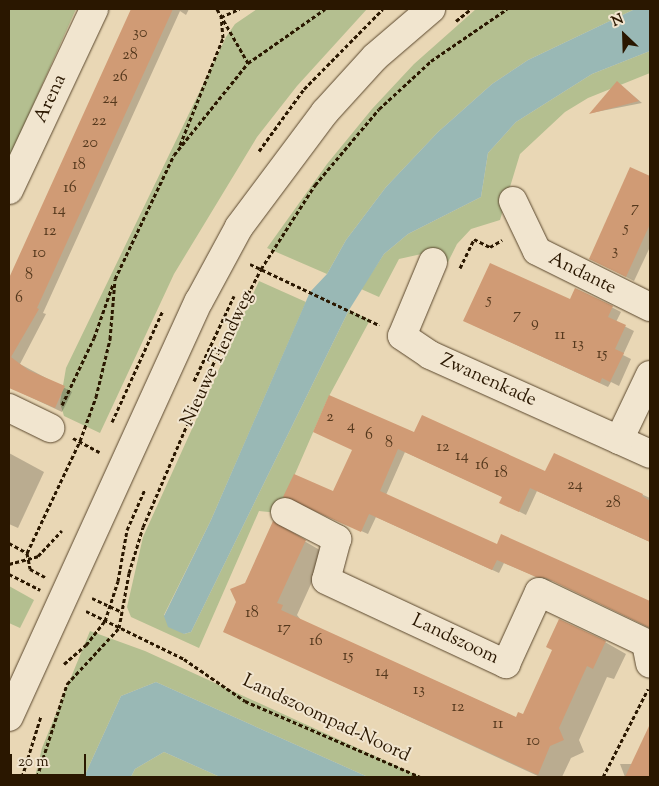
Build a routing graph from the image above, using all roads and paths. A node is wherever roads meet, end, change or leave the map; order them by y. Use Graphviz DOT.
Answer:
graph roads {
  1 [pos="94,9"];
  2 [pos="217,9"];
  3 [pos="240,9"];
  4 [pos="325,9"];
  5 [pos="471,9"];
  6 [pos="507,9"];
  7 [pos="222,17"];
  8 [pos="440,18"];
  9 [pos="248,63"];
  10 [pos="178,151"];
  11 [pos="9,190"];
  12 [pos="513,201"];
  13 [pos="525,229"];
  14 [pos="253,258"];
  15 [pos="433,262"];
  16 [pos="250,264"];
  17 [pos="261,269"];
  18 [pos="246,272"];
  19 [pos="115,279"];
  20 [pos="238,290"];
  21 [pos="650,307"];
  22 [pos="367,319"];
  23 [pos="650,375"];
  24 [pos="193,384"];
  25 [pos="9,408"];
  26 [pos="50,428"];
  27 [pos="619,440"];
  28 [pos="650,454"];
  29 [pos="146,487"];
  30 [pos="284,512"];
  31 [pos="9,543"];
  32 [pos="9,574"];
  33 [pos="64,599"];
  34 [pos="105,621"];
  35 [pos="119,628"];
  36 [pos="650,664"];
  37 [pos="59,673"];
  38 [pos="650,686"];
  39 [pos="12,705"];
  40 [pos="42,714"];
  41 [pos="22,777"];
  42 [pos="37,777"];
  43 [pos="421,777"];
  44 [pos="603,777"];
  1 -- 11 [label="street, Arena"];
  2 -- 7 [label="path"];
  3 -- 7 [label="path"];
  4 -- 9 [label="path"];
  5 -- 8 [label="path"];
  6 -- 17 [label="path, Nieuwe Tiendweg"];
  7 -- 9 [label="path"];
  7 -- 10 [label="path"];
  8 -- 33 [label="street"];
  9 -- 10 [label="path"];
  10 -- 19 [label="path"];
  12 -- 13 [label="street, Andante"];
  13 -- 15 [label="path"];
  13 -- 21 [label="street, Andante"];
  14 -- 16 [label="path, Nieuwe Tiendweg"];
  15 -- 27 [label="street, Zwanenkade"];
  16 -- 17 [label="path"];
  16 -- 18 [label="path, Nieuwe Tiendweg"];
  17 -- 22 [label="path"];
  17 -- 35 [label="path, Nieuwe Tiendweg"];
  19 -- 26 [label="path"];
  19 -- 31 [label="path"];
  20 -- 24 [label="path, Nieuwe Tiendweg"];
  23 -- 27 [label="street"];
  25 -- 26 [label="street"];
  27 -- 28 [label="street, Zwanenkade"];
  29 -- 34 [label="path"];
  30 -- 36 [label="street, Landszoom"];
  32 -- 33 [label="path, Landszoompad-Noord"];
  33 -- 34 [label="path, Landszoompad-Noord"];
  33 -- 39 [label="street"];
  34 -- 35 [label="path, Landszoompad-Noord"];
  34 -- 37 [label="path"];
  35 -- 42 [label="path"];
  35 -- 43 [label="path, Landszoompad-Noord"];
  38 -- 44 [label="path"];
  40 -- 41 [label="path"];
}
